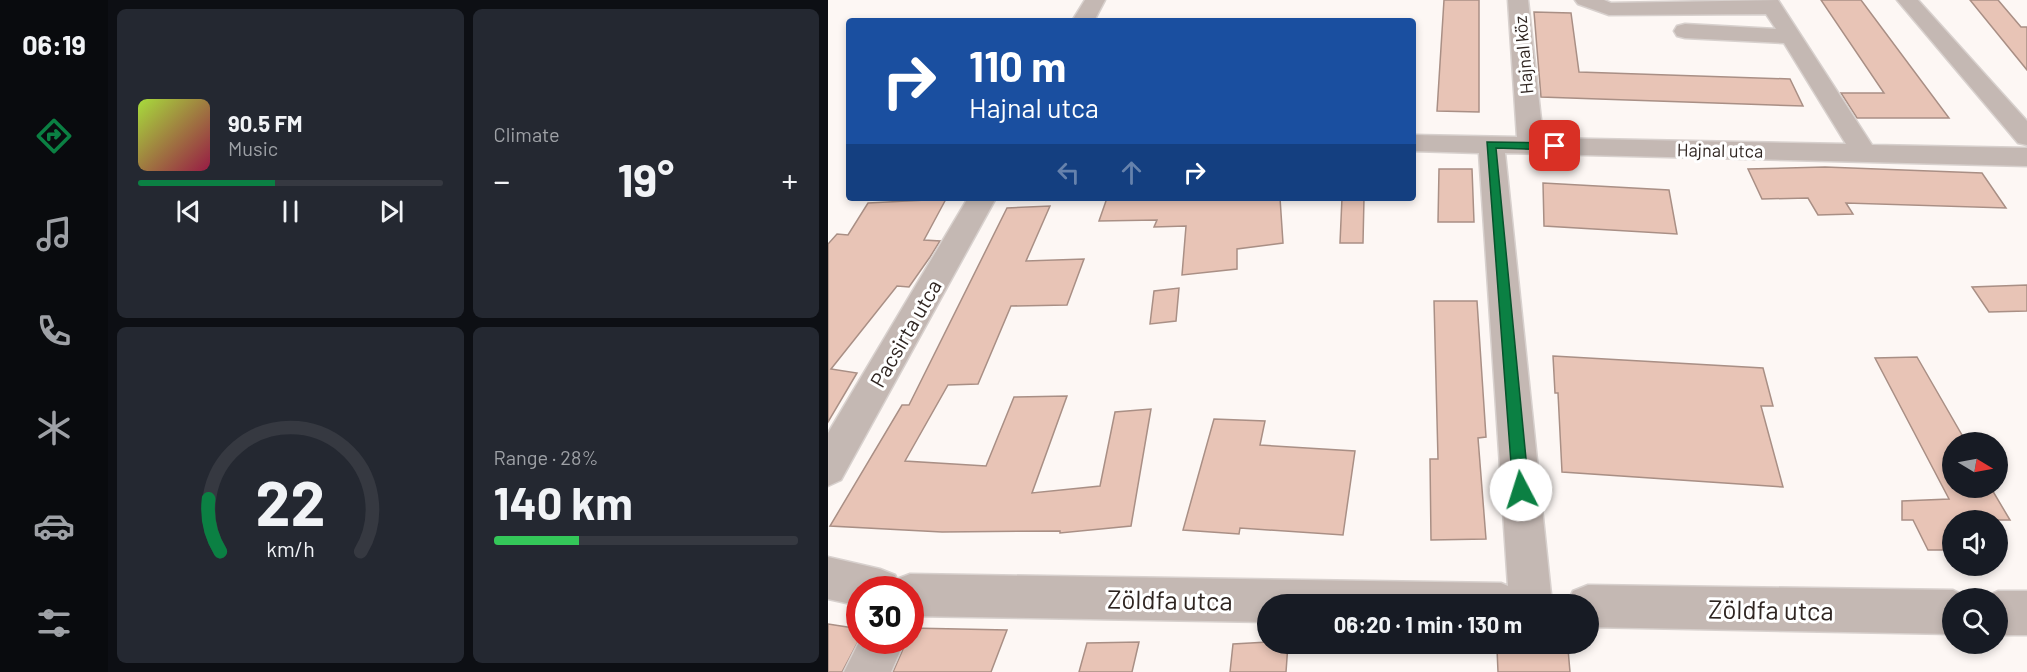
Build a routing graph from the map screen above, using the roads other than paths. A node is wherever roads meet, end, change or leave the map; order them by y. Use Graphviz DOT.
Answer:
graph roads {
  1 [pos="1095,0"];
  2 [pos="1518,0"];
  3 [pos="1585,0"];
  4 [pos="1906,0"];
  5 [pos="1771,4"];
  6 [pos="1085,18"];
  7 [pos="1666,31"];
  8 [pos="1791,36"];
  9 [pos="2000,106"];
  10 [pos="2027,108"];
  11 [pos="2027,137"];
  12 [pos="1416,143"];
  13 [pos="1491,145"];
  14 [pos="1531,146"];
  15 [pos="1865,154"];
  16 [pos="2027,158"];
  17 [pos="980,201"];
  18 [pos="828,468"];
  19 [pos="828,578"];
  20 [pos="846,582"];
  21 [pos="1530,594"];
  22 [pos="924,595"];
  23 [pos="1257,600"];
  24 [pos="1599,606"];
  25 [pos="1942,612"];
  26 [pos="2008,613"];
  27 [pos="2027,613"];
  28 [pos="876,654"];
  29 [pos="867,672"];
  1 -- 6 [label="street"];
  2 -- 14 [label="street, Hajnal köz"];
  3 -- 5 [label="street"];
  4 -- 9 [label="street"];
  5 -- 8 [label="street"];
  7 -- 8 [label="street"];
  8 -- 15 [label="street"];
  9 -- 10 [label="street"];
  9 -- 11 [label="street"];
  12 -- 13 [label="street, Hajnal utca"];
  13 -- 14 [label="street, Hajnal utca"];
  13 -- 21 [label="street"];
  14 -- 15 [label="street, Hajnal utca"];
  15 -- 16 [label="street, Hajnal utca"];
  17 -- 18 [label="street, Pacsirta utca"];
  19 -- 20 [label="street"];
  22 -- 23 [label="street, Zöldfa utca"];
  24 -- 25 [label="street, Zöldfa utca"];
  26 -- 27 [label="street"];
  28 -- 29 [label="street"];
}
